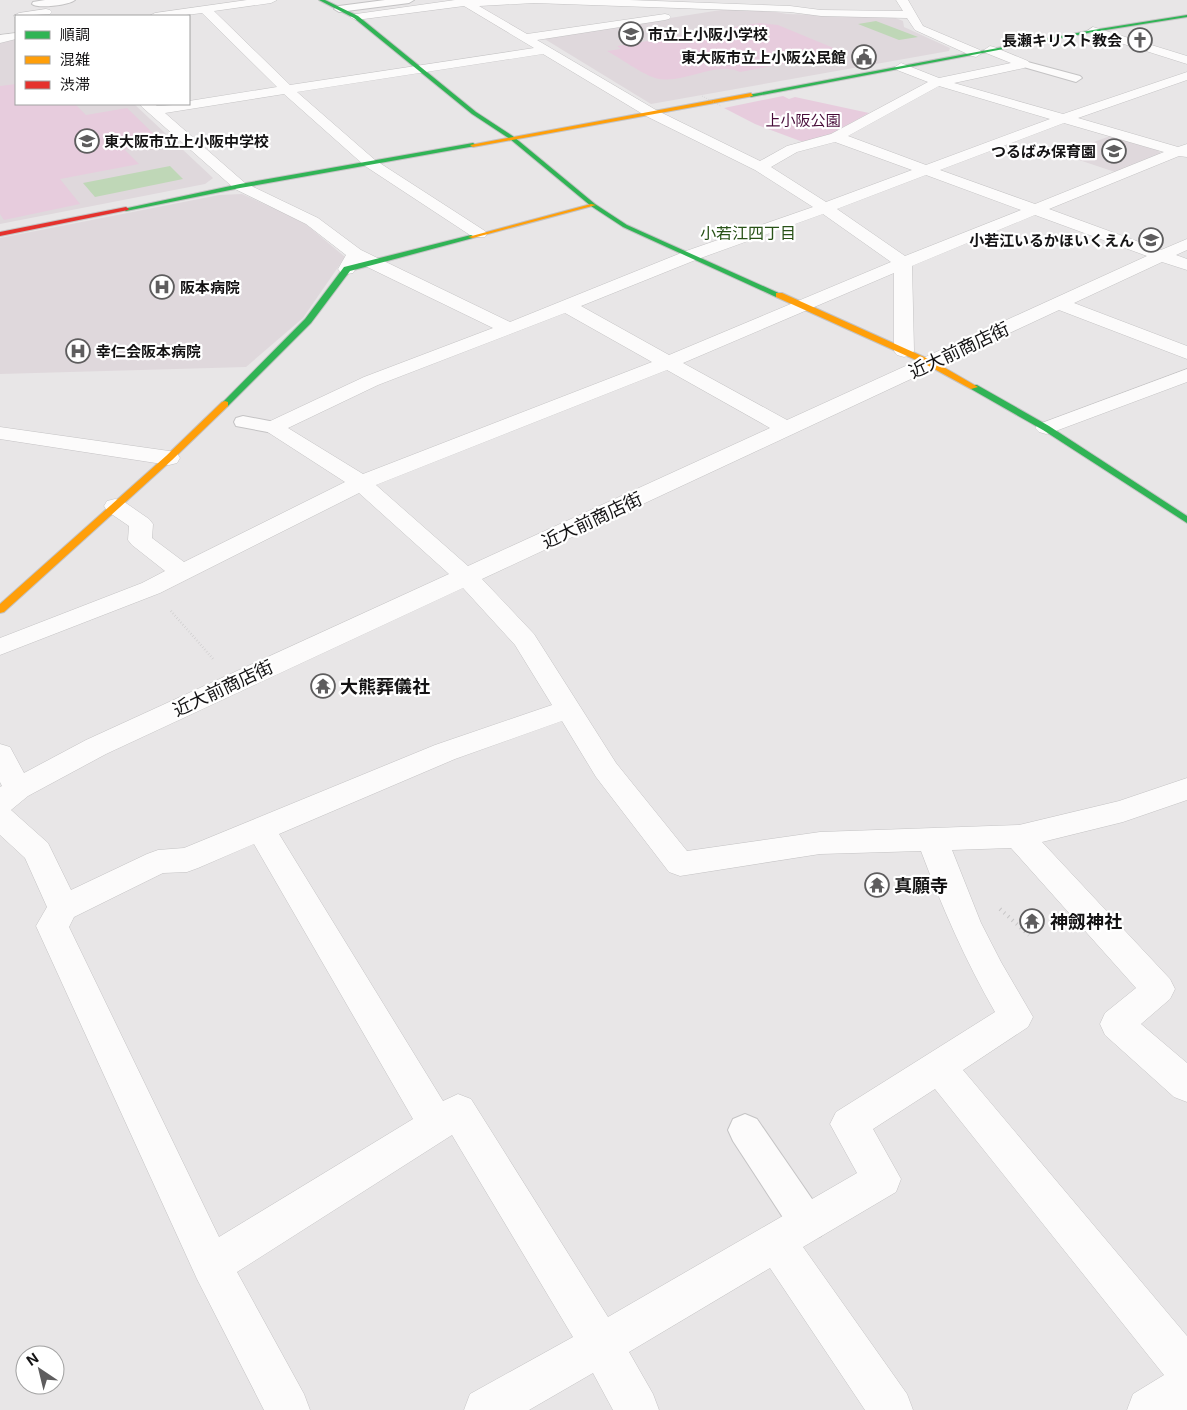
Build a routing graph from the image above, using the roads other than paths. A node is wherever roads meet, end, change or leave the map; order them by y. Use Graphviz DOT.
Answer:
graph roads {
  1 [pos="70,0"];
  2 [pos="271,0"];
  3 [pos="321,0"];
  4 [pos="409,0"];
  5 [pos="534,0"];
  6 [pos="902,0"];
  7 [pos="35,2"];
  8 [pos="463,2"];
  9 [pos="230,3"];
  10 [pos="719,6"];
  11 [pos="205,9"];
  12 [pos="339,9"];
  13 [pos="49,14"];
  14 [pos="162,15"];
  15 [pos="911,15"];
  16 [pos="1187,16"];
  17 [pos="356,17"];
  18 [pos="1093,31"];
  19 [pos="15,36"];
  20 [pos="525,38"];
  21 [pos="0,39"];
  22 [pos="546,50"];
  23 [pos="990,50"];
  24 [pos="976,53"];
  25 [pos="1187,60"];
  26 [pos="1024,64"];
  27 [pos="901,67"];
  28 [pos="419,70"];
  29 [pos="1187,76"];
  30 [pos="1076,78"];
  31 [pos="938,82"];
  32 [pos="287,90"];
  33 [pos="190,102"];
  34 [pos="167,105"];
  35 [pos="151,107"];
  36 [pos="651,113"];
  37 [pos="1064,118"];
  38 [pos="836,137"];
  39 [pos="512,138"];
  40 [pos="1184,151"];
  41 [pos="370,163"];
  42 [pos="760,167"];
  43 [pos="927,170"];
  44 [pos="240,186"];
  45 [pos="593,205"];
  46 [pos="825,208"];
  47 [pos="1037,209"];
  48 [pos="0,234"];
  49 [pos="479,234"];
  50 [pos="1187,244"];
  51 [pos="692,255"];
  52 [pos="1161,255"];
  53 [pos="357,262"];
  54 [pos="903,262"];
  55 [pos="1187,265"];
  56 [pos="1058,304"];
  57 [pos="804,305"];
  58 [pos="567,306"];
  59 [pos="509,329"];
  60 [pos="904,351"];
  61 [pos="1187,354"];
  62 [pos="669,362"];
  63 [pos="930,363"];
  64 [pos="1187,375"];
  65 [pos="243,422"];
  66 [pos="273,427"];
  67 [pos="1046,428"];
  68 [pos="787,429"];
  69 [pos="0,433"];
  70 [pos="169,458"];
  71 [pos="362,483"];
  72 [pos="115,506"];
  73 [pos="1185,517"];
  74 [pos="182,573"];
  75 [pos="467,577"];
  76 [pos="0,610"];
  77 [pos="0,647"];
  78 [pos="568,709"];
  79 [pos="0,754"];
  80 [pos="1187,789"];
  81 [pos="6,803"];
  82 [pos="261,829"];
  83 [pos="1019,836"];
  84 [pos="932,839"];
  85 [pos="63,908"];
  86 [pos="938,1066"];
  87 [pos="1187,1086"];
  88 [pos="437,1125"];
  89 [pos="745,1130"];
  90 [pos="792,1233"];
  91 [pos="211,1266"];
  92 [pos="601,1345"];
  93 [pos="1187,1369"];
  94 [pos="1187,1386"];
  95 [pos="288,1410"];
  96 [pos="486,1410"];
  97 [pos="637,1410"];
  98 [pos="891,1410"];
  99 [pos="1149,1410"];
  1 -- 7 [label="lane"];
  2 -- 9 [label="street"];
  3 -- 12 [label="street"];
  4 -- 12 [label="lane"];
  5 -- 8 [label="street"];
  5 -- 10 [label="street"];
  6 -- 15 [label="street"];
  7 -- 13 [label="street"];
  8 -- 17 [label="street"];
  8 -- 20 [label="street"];
  9 -- 11 [label="street"];
  10 -- 15 [label="street"];
  10 -- 20 [label="street"];
  11 -- 14 [label="street"];
  11 -- 32 [label="street"];
  12 -- 17 [label="street"];
  15 -- 24 [label="street"];
  16 -- 18 [label="street"];
  17 -- 28 [label="street"];
  18 -- 23 [label="street"];
  18 -- 25 [label="street"];
  19 -- 21 [label="street"];
  20 -- 22 [label="street"];
  22 -- 28 [label="street"];
  22 -- 36 [label="street"];
  23 -- 24 [label="street"];
  23 -- 26 [label="street"];
  24 -- 27 [label="street"];
  26 -- 30 [label="lane"];
  26 -- 31 [label="street"];
  27 -- 31 [label="street"];
  27 -- 36 [label="street"];
  28 -- 32 [label="street"];
  28 -- 39 [label="street"];
  29 -- 37 [label="street"];
  31 -- 37 [label="street"];
  31 -- 38 [label="street"];
  32 -- 33 [label="street"];
  32 -- 41 [label="street"];
  34 -- 35 [label="street"];
  35 -- 44 [label="street"];
  36 -- 39 [label="street"];
  36 -- 42 [label="street"];
  37 -- 40 [label="street"];
  37 -- 43 [label="street"];
  38 -- 42 [label="street"];
  38 -- 43 [label="street"];
  39 -- 41 [label="street"];
  39 -- 45 [label="street"];
  40 -- 47 [label="street"];
  41 -- 44 [label="street"];
  41 -- 49 [label="street"];
  42 -- 46 [label="street"];
  43 -- 46 [label="street"];
  43 -- 47 [label="street"];
  44 -- 48 [label="street"];
  44 -- 53 [label="street"];
  45 -- 49 [label="street"];
  45 -- 51 [label="street"];
  46 -- 51 [label="street"];
  46 -- 54 [label="street"];
  47 -- 52 [label="street"];
  47 -- 54 [label="street"];
  49 -- 53 [label="street"];
  50 -- 52 [label="street, 近大前商店街"];
  51 -- 57 [label="street"];
  51 -- 58 [label="street"];
  52 -- 55 [label="street"];
  52 -- 56 [label="street, 近大前商店街"];
  53 -- 59 [label="street"];
  53 -- 70 [label="street"];
  54 -- 57 [label="street"];
  54 -- 60 [label="street"];
  56 -- 61 [label="street"];
  56 -- 63 [label="street, 近大前商店街"];
  57 -- 60 [label="street"];
  57 -- 62 [label="street"];
  58 -- 59 [label="street"];
  58 -- 62 [label="street"];
  59 -- 66 [label="street"];
  60 -- 63 [label="street"];
  62 -- 68 [label="street"];
  62 -- 71 [label="street"];
  63 -- 67 [label="street"];
  63 -- 68 [label="street, 近大前商店街"];
  64 -- 67 [label="street"];
  65 -- 66 [label="lane"];
  66 -- 71 [label="street"];
  67 -- 73 [label="street"];
  68 -- 75 [label="street, 近大前商店街"];
  69 -- 70 [label="street"];
  70 -- 72 [label="street"];
  71 -- 74 [label="street"];
  71 -- 75 [label="street"];
  72 -- 74 [label="street"];
  72 -- 76 [label="street"];
  74 -- 77 [label="street"];
  75 -- 78 [label="street"];
  75 -- 81 [label="street, 近大前商店街"];
  78 -- 82 [label="street"];
  78 -- 84 [label="street"];
  79 -- 81 [label="street"];
  80 -- 83 [label="street"];
  81 -- 85 [label="street"];
  82 -- 85 [label="street"];
  82 -- 88 [label="street"];
  83 -- 84 [label="street"];
  83 -- 87 [label="street"];
  84 -- 86 [label="street"];
  85 -- 91 [label="street"];
  86 -- 90 [label="street"];
  86 -- 93 [label="street"];
  88 -- 91 [label="street"];
  88 -- 92 [label="street"];
  89 -- 90 [label="lane"];
  90 -- 92 [label="street"];
  90 -- 98 [label="street"];
  91 -- 95 [label="street"];
  92 -- 96 [label="street"];
  92 -- 97 [label="street"];
  94 -- 99 [label="street"];
}
